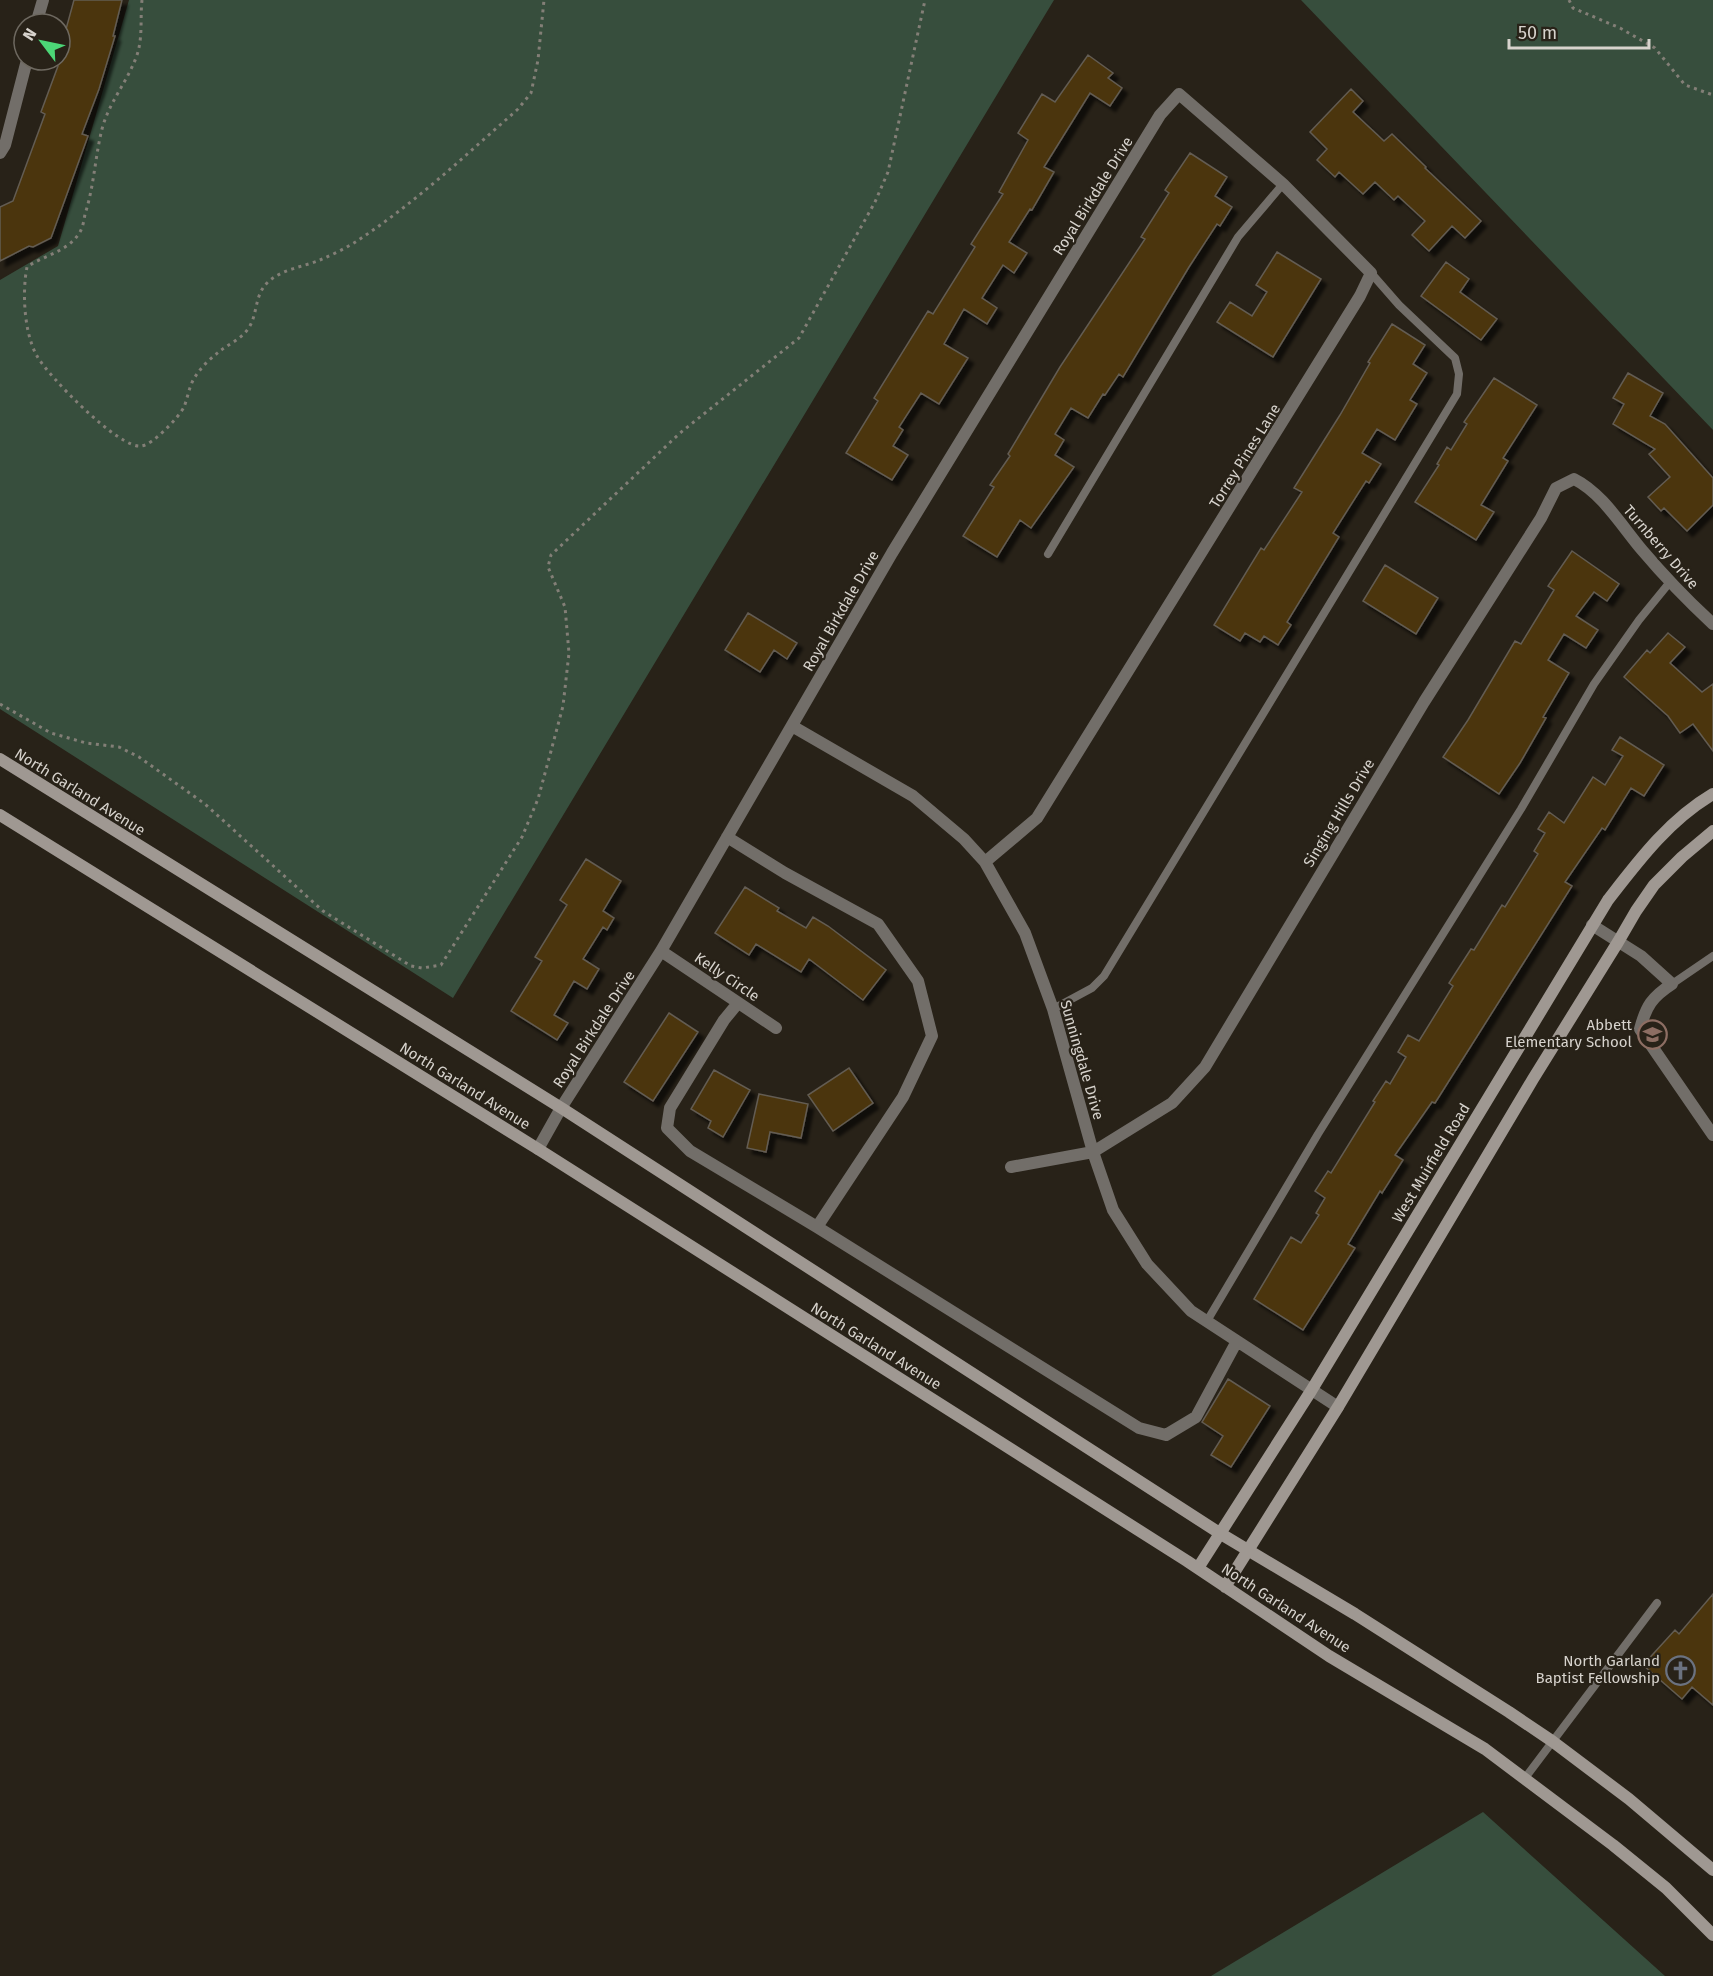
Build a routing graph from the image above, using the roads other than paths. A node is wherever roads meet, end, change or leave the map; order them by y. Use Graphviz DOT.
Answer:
graph roads {
  1 [pos="24,72"];
  2 [pos="0,153"];
  3 [pos="1283,184"];
  4 [pos="1371,273"];
  5 [pos="1589,487"];
  6 [pos="1048,554"];
  7 [pos="1671,582"];
  8 [pos="1713,624"];
  9 [pos="792,726"];
  10 [pos="0,759"];
  11 [pos="1713,794"];
  12 [pos="0,815"];
  13 [pos="1713,831"];
  14 [pos="727,837"];
  15 [pos="985,862"];
  16 [pos="1592,925"];
  17 [pos="1618,942"];
  18 [pos="661,951"];
  19 [pos="1713,956"];
  20 [pos="1672,984"];
  21 [pos="738,1003"];
  22 [pos="1053,1009"];
  23 [pos="776,1028"];
  24 [pos="561,1108"];
  25 [pos="1713,1135"];
  26 [pos="537,1149"];
  27 [pos="1093,1152"];
  28 [pos="1011,1167"];
  29 [pos="817,1227"];
  30 [pos="1207,1322"];
  31 [pos="1237,1341"];
  32 [pos="1311,1391"];
  33 [pos="1338,1407"];
  34 [pos="1221,1533"];
  35 [pos="1248,1550"];
  36 [pos="1198,1568"];
  37 [pos="1225,1587"];
  38 [pos="1657,1604"];
  39 [pos="1552,1741"];
  40 [pos="1525,1778"];
  41 [pos="1713,1870"];
  42 [pos="1713,1935"];
  1 -- 2 [label="street"];
  3 -- 4 [label="street"];
  3 -- 6 [label="lane"];
  3 -- 9 [label="street, Royal Birkdale Drive"];
  4 -- 15 [label="street, Torrey Pines Lane"];
  4 -- 22 [label="lane"];
  5 -- 7 [label="street, Turnberry Drive"];
  5 -- 27 [label="street, Singing Hills Drive"];
  7 -- 8 [label="street, Turnberry Drive"];
  7 -- 30 [label="lane"];
  9 -- 14 [label="street, Royal Birkdale Drive"];
  9 -- 15 [label="street, Sunningdale Drive"];
  10 -- 24 [label="main road, North Garland Avenue"];
  11 -- 16 [label="main road, West Muirfield Road"];
  12 -- 26 [label="main road, North Garland Avenue"];
  13 -- 17 [label="main road"];
  14 -- 18 [label="street, Royal Birkdale Drive"];
  14 -- 29 [label="street"];
  15 -- 22 [label="street, Sunningdale Drive"];
  16 -- 17 [label="street"];
  16 -- 32 [label="main road, West Muirfield Road"];
  17 -- 20 [label="street"];
  17 -- 33 [label="main road"];
  18 -- 21 [label="street, Kelly Circle"];
  18 -- 24 [label="street, Royal Birkdale Drive"];
  19 -- 20 [label="lane"];
  20 -- 25 [label="street"];
  21 -- 23 [label="street, Kelly Circle"];
  21 -- 29 [label="street"];
  22 -- 27 [label="street, Sunningdale Drive"];
  24 -- 26 [label="street, Royal Birkdale Drive"];
  24 -- 34 [label="main road, North Garland Avenue"];
  26 -- 36 [label="main road, North Garland Avenue"];
  27 -- 28 [label="street"];
  27 -- 30 [label="street, Sunningdale Drive"];
  29 -- 31 [label="street"];
  30 -- 31 [label="street, Sunningdale Drive"];
  31 -- 32 [label="street, Sunningdale Drive"];
  32 -- 33 [label="street, Sunningdale Drive"];
  32 -- 34 [label="main road, West Muirfield Road"];
  33 -- 35 [label="main road"];
  34 -- 35 [label="main road, North Garland Avenue"];
  34 -- 36 [label="main road, West Muirfield Road"];
  35 -- 37 [label="main road"];
  35 -- 39 [label="main road, North Garland Avenue"];
  36 -- 37 [label="main road, North Garland Avenue"];
  37 -- 40 [label="main road, North Garland Avenue"];
  38 -- 39 [label="lane"];
  39 -- 40 [label="lane"];
  39 -- 41 [label="main road, North Garland Avenue"];
  40 -- 42 [label="main road, North Garland Avenue"];
}
